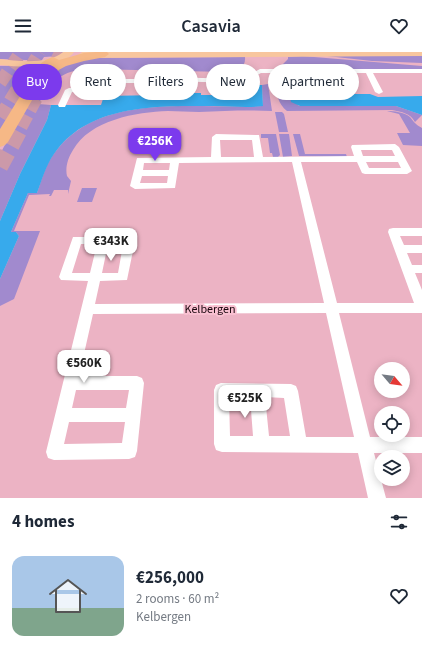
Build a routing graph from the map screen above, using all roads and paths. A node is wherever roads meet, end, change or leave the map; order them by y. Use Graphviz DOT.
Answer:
graph roads {
  1 [pos="69,52"];
  2 [pos="283,53"];
  3 [pos="422,53"];
  4 [pos="103,54"];
  5 [pos="53,61"];
  6 [pos="0,62"];
  7 [pos="422,63"];
  8 [pos="49,64"];
  9 [pos="61,64"];
  10 [pos="422,71"];
  11 [pos="268,72"];
  12 [pos="359,72"];
  13 [pos="368,72"];
  14 [pos="379,92"];
  15 [pos="24,100"];
  16 [pos="62,104"];
  17 [pos="0,142"];
  18 [pos="237,148"];
  19 [pos="216,158"];
  20 [pos="259,159"];
  21 [pos="296,159"];
  22 [pos="360,159"];
  23 [pos="175,160"];
  24 [pos="422,232"];
  25 [pos="103,240"];
  26 [pos="400,249"];
  27 [pos="422,249"];
  28 [pos="408,269"];
  29 [pos="422,269"];
  30 [pos="95,277"];
  31 [pos="422,307"];
  32 [pos="333,308"];
  33 [pos="88,309"];
  34 [pos="71,383"];
  35 [pos="257,390"];
  36 [pos="63,415"];
  37 [pos="133,415"];
  38 [pos="262,444"];
  39 [pos="299,445"];
  40 [pos="366,445"];
  41 [pos="422,445"];
  42 [pos="377,498"];
  1 -- 5 [label="highway"];
  2 -- 3 [label="highway"];
  2 -- 4 [label="highway"];
  2 -- 7 [label="highway"];
  4 -- 5 [label="highway"];
  4 -- 9 [label="highway"];
  5 -- 6 [label="highway"];
  5 -- 8 [label="highway"];
  10 -- 13 [label="street"];
  11 -- 16 [label="street"];
  12 -- 13 [label="street"];
  13 -- 14 [label="street"];
  15 -- 17 [label="highway"];
  18 -- 19 [label="street"];
  18 -- 19 [label="street"];
  18 -- 20 [label="street"];
  18 -- 20 [label="street"];
  19 -- 23 [label="street"];
  20 -- 21 [label="street"];
  21 -- 22 [label="street"];
  21 -- 32 [label="street"];
  22 -- 22 [label="street"];
  23 -- 23 [label="street"];
  24 -- 26 [label="street, Kelbergen"];
  25 -- 30 [label="street"];
  25 -- 30 [label="street"];
  25 -- 30 [label="street"];
  26 -- 27 [label="street"];
  26 -- 28 [label="street, Kelbergen"];
  28 -- 29 [label="street"];
  28 -- 31 [label="street, Kelbergen"];
  30 -- 33 [label="street"];
  31 -- 32 [label="street, Kelbergen"];
  32 -- 33 [label="street, Kelbergen"];
  32 -- 40 [label="street"];
  33 -- 34 [label="street"];
  34 -- 36 [label="street"];
  34 -- 37 [label="street"];
  35 -- 38 [label="street"];
  35 -- 38 [label="street"];
  35 -- 39 [label="street"];
  36 -- 37 [label="street"];
  36 -- 37 [label="street"];
  38 -- 39 [label="street"];
  39 -- 40 [label="street"];
  40 -- 41 [label="street"];
  40 -- 42 [label="street"];
}
